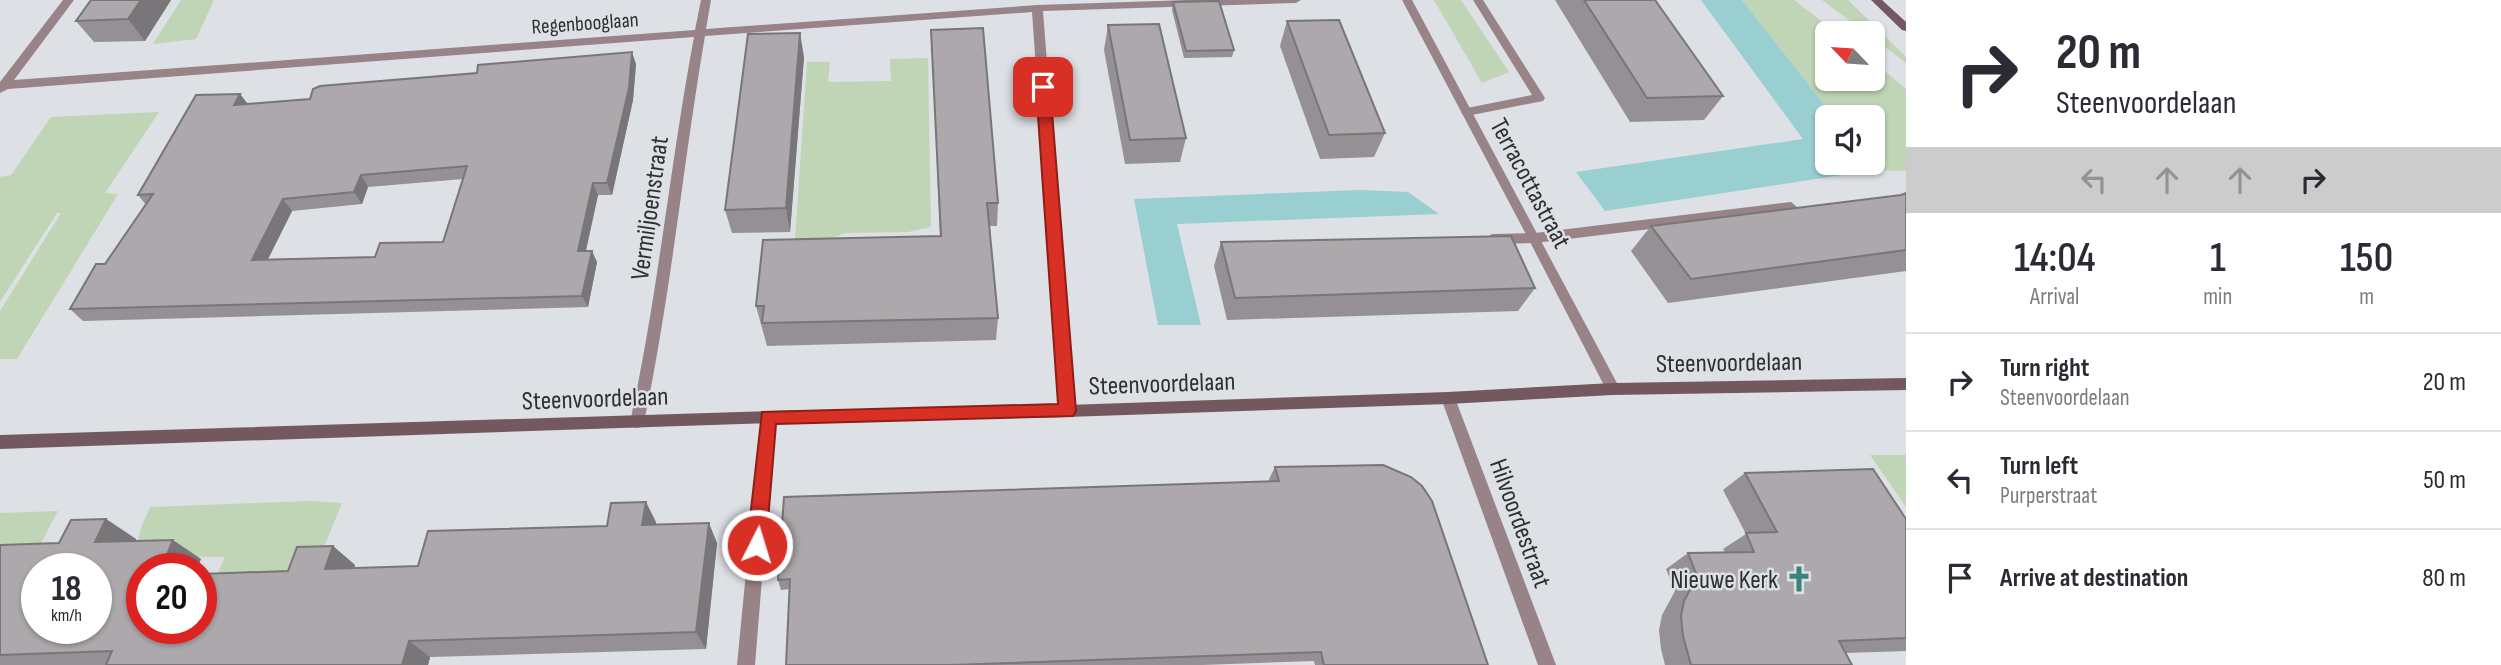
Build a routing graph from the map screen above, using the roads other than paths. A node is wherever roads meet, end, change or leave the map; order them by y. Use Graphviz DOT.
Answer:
graph roads {
  1 [pos="69,0"];
  2 [pos="705,0"];
  3 [pos="1296,0"];
  4 [pos="1407,0"];
  5 [pos="1478,0"];
  6 [pos="1876,0"];
  7 [pos="1037,8"];
  8 [pos="1906,27"];
  9 [pos="699,34"];
  10 [pos="2,88"];
  11 [pos="1467,112"];
  12 [pos="1791,207"];
  13 [pos="1535,237"];
  14 [pos="1471,239"];
  15 [pos="1906,384"];
  16 [pos="1613,389"];
  17 [pos="1448,398"];
  18 [pos="1067,411"];
  19 [pos="768,417"];
  20 [pos="637,422"];
  21 [pos="0,442"];
  22 [pos="746,665"];
  23 [pos="1547,665"];
  1 -- 10 [label="street"];
  2 -- 9 [label="street, Vermiljoenstraat"];
  3 -- 7 [label="street, Regenbooglaan"];
  4 -- 11 [label="street, Terracottastraat"];
  5 -- 11 [label="street"];
  6 -- 8 [label="street"];
  7 -- 9 [label="street, Regenbooglaan"];
  7 -- 18 [label="street"];
  9 -- 10 [label="street, Regenbooglaan"];
  9 -- 20 [label="street, Vermiljoenstraat"];
  11 -- 13 [label="street, Terracottastraat"];
  12 -- 13 [label="street"];
  13 -- 14 [label="street"];
  13 -- 16 [label="street, Terracottastraat"];
  15 -- 16 [label="street, Steenvoordelaan"];
  16 -- 17 [label="street, Steenvoordelaan"];
  17 -- 18 [label="street, Steenvoordelaan"];
  17 -- 23 [label="street, Hilvoordestraat"];
  18 -- 19 [label="street, Steenvoordelaan"];
  19 -- 20 [label="street, Steenvoordelaan"];
  19 -- 22 [label="street"];
  20 -- 21 [label="street, Steenvoordelaan"];
}
